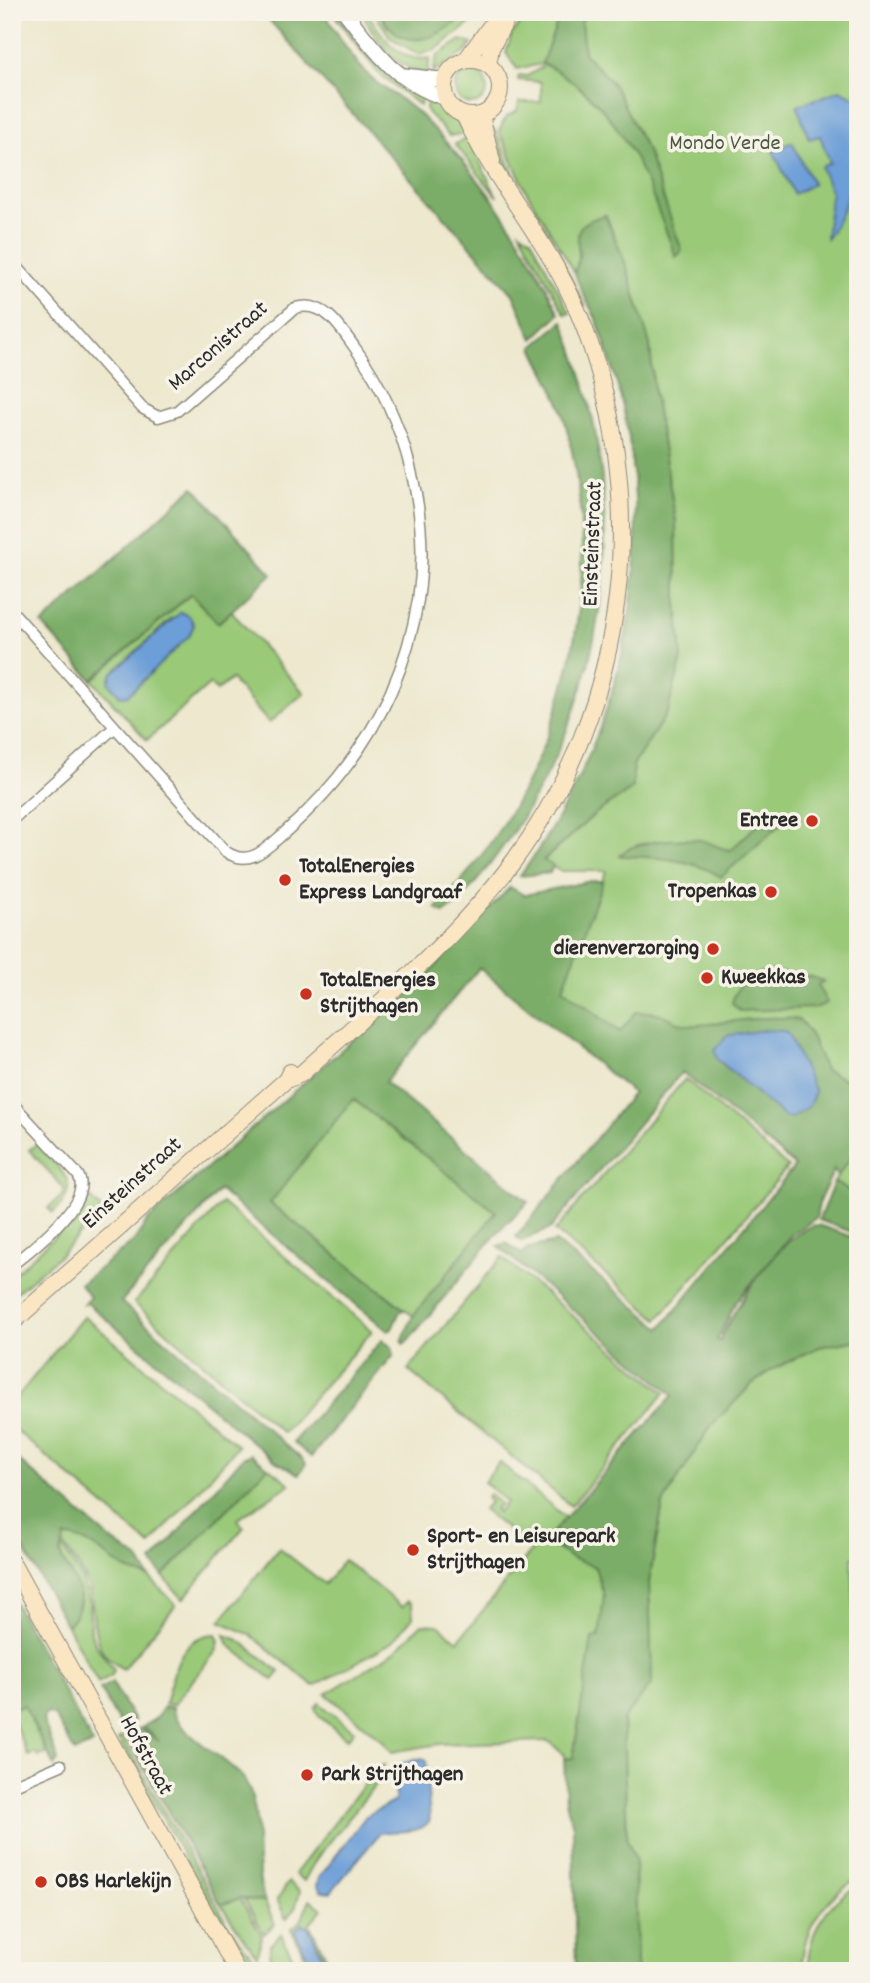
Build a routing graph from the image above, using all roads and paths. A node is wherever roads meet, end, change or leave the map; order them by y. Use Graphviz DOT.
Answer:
graph roads {
  1 [pos="345,12"];
  2 [pos="504,12"];
  3 [pos="511,12"];
  4 [pos="465,61"];
  5 [pos="488,65"];
  6 [pos="400,75"];
  7 [pos="444,80"];
  8 [pos="445,98"];
  9 [pos="464,115"];
  10 [pos="481,115"];
  11 [pos="493,164"];
  12 [pos="12,261"];
  13 [pos="12,611"];
  14 [pos="115,727"];
  15 [pos="12,820"];
  16 [pos="12,1103"];
  17 [pos="12,1265"];
  18 [pos="12,1323"];
  19 [pos="12,1563"];
  20 [pos="61,1765"];
  21 [pos="12,1786"];
  22 [pos="237,1971"];
  1 -- 6 [label="street"];
  2 -- 4 [label="main road"];
  3 -- 5 [label="main road"];
  4 -- 5 [label="main road"];
  4 -- 7 [label="main road"];
  5 -- 10 [label="main road"];
  6 -- 7 [label="street"];
  6 -- 8 [label="street"];
  7 -- 8 [label="main road"];
  8 -- 9 [label="main road"];
  9 -- 10 [label="main road"];
  9 -- 11 [label="main road, Einsteinstraat"];
  10 -- 11 [label="main road, Einsteinstraat"];
  11 -- 18 [label="main road, Einsteinstraat"];
  12 -- 14 [label="street, Marconistraat"];
  13 -- 14 [label="street"];
  14 -- 15 [label="street"];
  16 -- 17 [label="street"];
  19 -- 22 [label="main road, Hofstraat"];
  20 -- 21 [label="street"];
}
